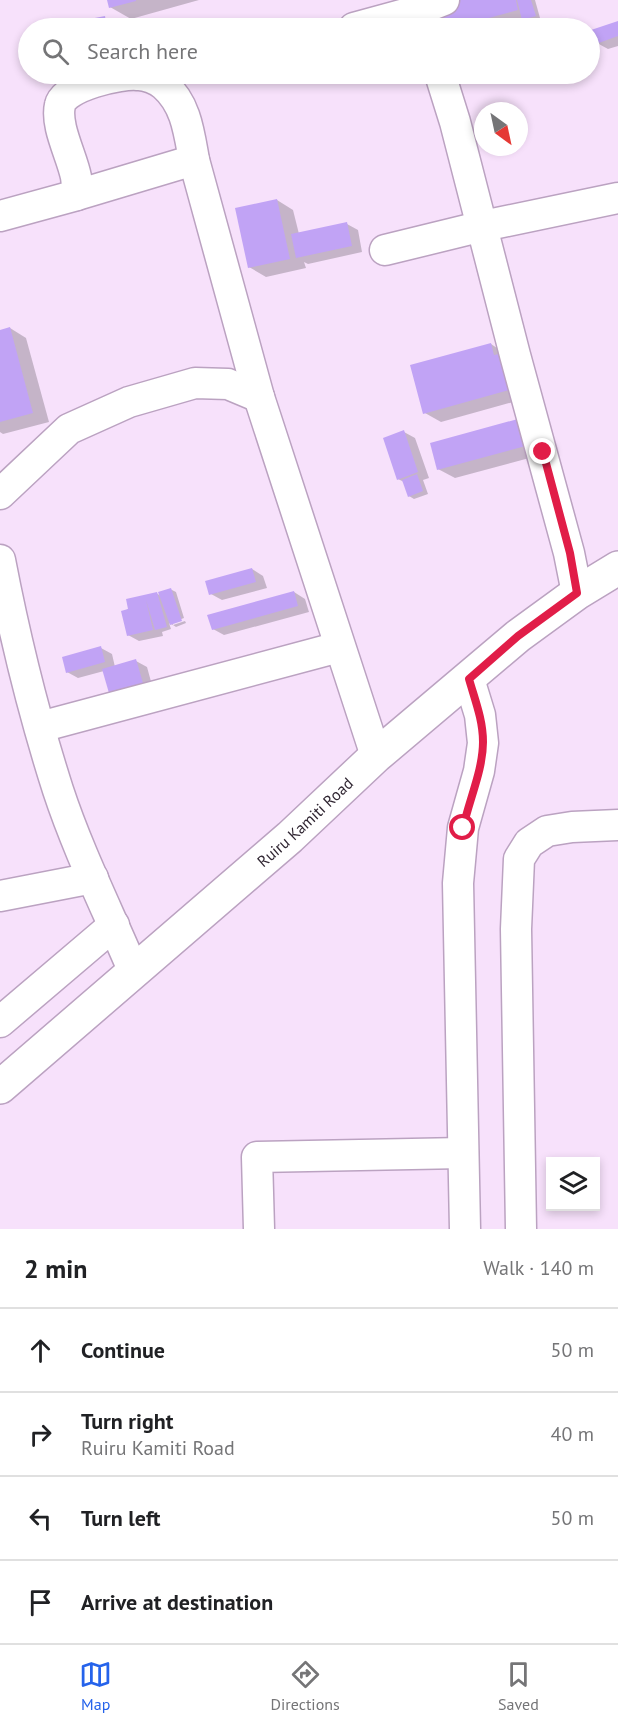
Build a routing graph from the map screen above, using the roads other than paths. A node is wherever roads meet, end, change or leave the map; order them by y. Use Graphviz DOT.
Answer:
graph roads {
  1 [pos="444,0"];
  2 [pos="422,18"];
  3 [pos="90,84"];
  4 [pos="163,84"];
  5 [pos="443,84"];
  6 [pos="194,160"];
  7 [pos="77,195"];
  8 [pos="618,198"];
  9 [pos="0,216"];
  10 [pos="483,226"];
  11 [pos="385,250"];
  12 [pos="259,397"];
  13 [pos="0,494"];
  14 [pos="0,560"];
  15 [pos="618,568"];
  16 [pos="577,593"];
  17 [pos="8,640"];
  18 [pos="339,647"];
  19 [pos="469,679"];
  20 [pos="40,728"];
  21 [pos="376,756"];
  22 [pos="618,825"];
  23 [pos="93,878"];
  24 [pos="0,896"];
  25 [pos="114,925"];
  26 [pos="133,970"];
  27 [pos="0,1022"];
  28 [pos="0,1087"];
  29 [pos="463,1153"];
  30 [pos="259,1229"];
  31 [pos="465,1229"];
  32 [pos="521,1229"];
  1 -- 2 [label="street"];
  3 -- 7 [label="street"];
  4 -- 6 [label="street"];
  5 -- 10 [label="street"];
  6 -- 7 [label="street"];
  6 -- 12 [label="street"];
  7 -- 9 [label="street"];
  8 -- 10 [label="street"];
  10 -- 11 [label="street"];
  10 -- 16 [label="street"];
  12 -- 13 [label="street"];
  12 -- 18 [label="street"];
  14 -- 17 [label="street"];
  15 -- 16 [label="main road, Ruiru Kamiti Road"];
  16 -- 19 [label="main road, Ruiru Kamiti Road"];
  17 -- 20 [label="street"];
  18 -- 20 [label="street"];
  18 -- 21 [label="street"];
  19 -- 21 [label="main road, Ruiru Kamiti Road"];
  19 -- 29 [label="street"];
  20 -- 23 [label="street"];
  21 -- 26 [label="main road, Ruiru Kamiti Road"];
  22 -- 32 [label="street"];
  23 -- 24 [label="street"];
  23 -- 25 [label="street"];
  25 -- 26 [label="street"];
  25 -- 27 [label="street"];
  26 -- 28 [label="main road, Ruiru Kamiti Road"];
  29 -- 30 [label="street"];
  29 -- 31 [label="street"];
}
